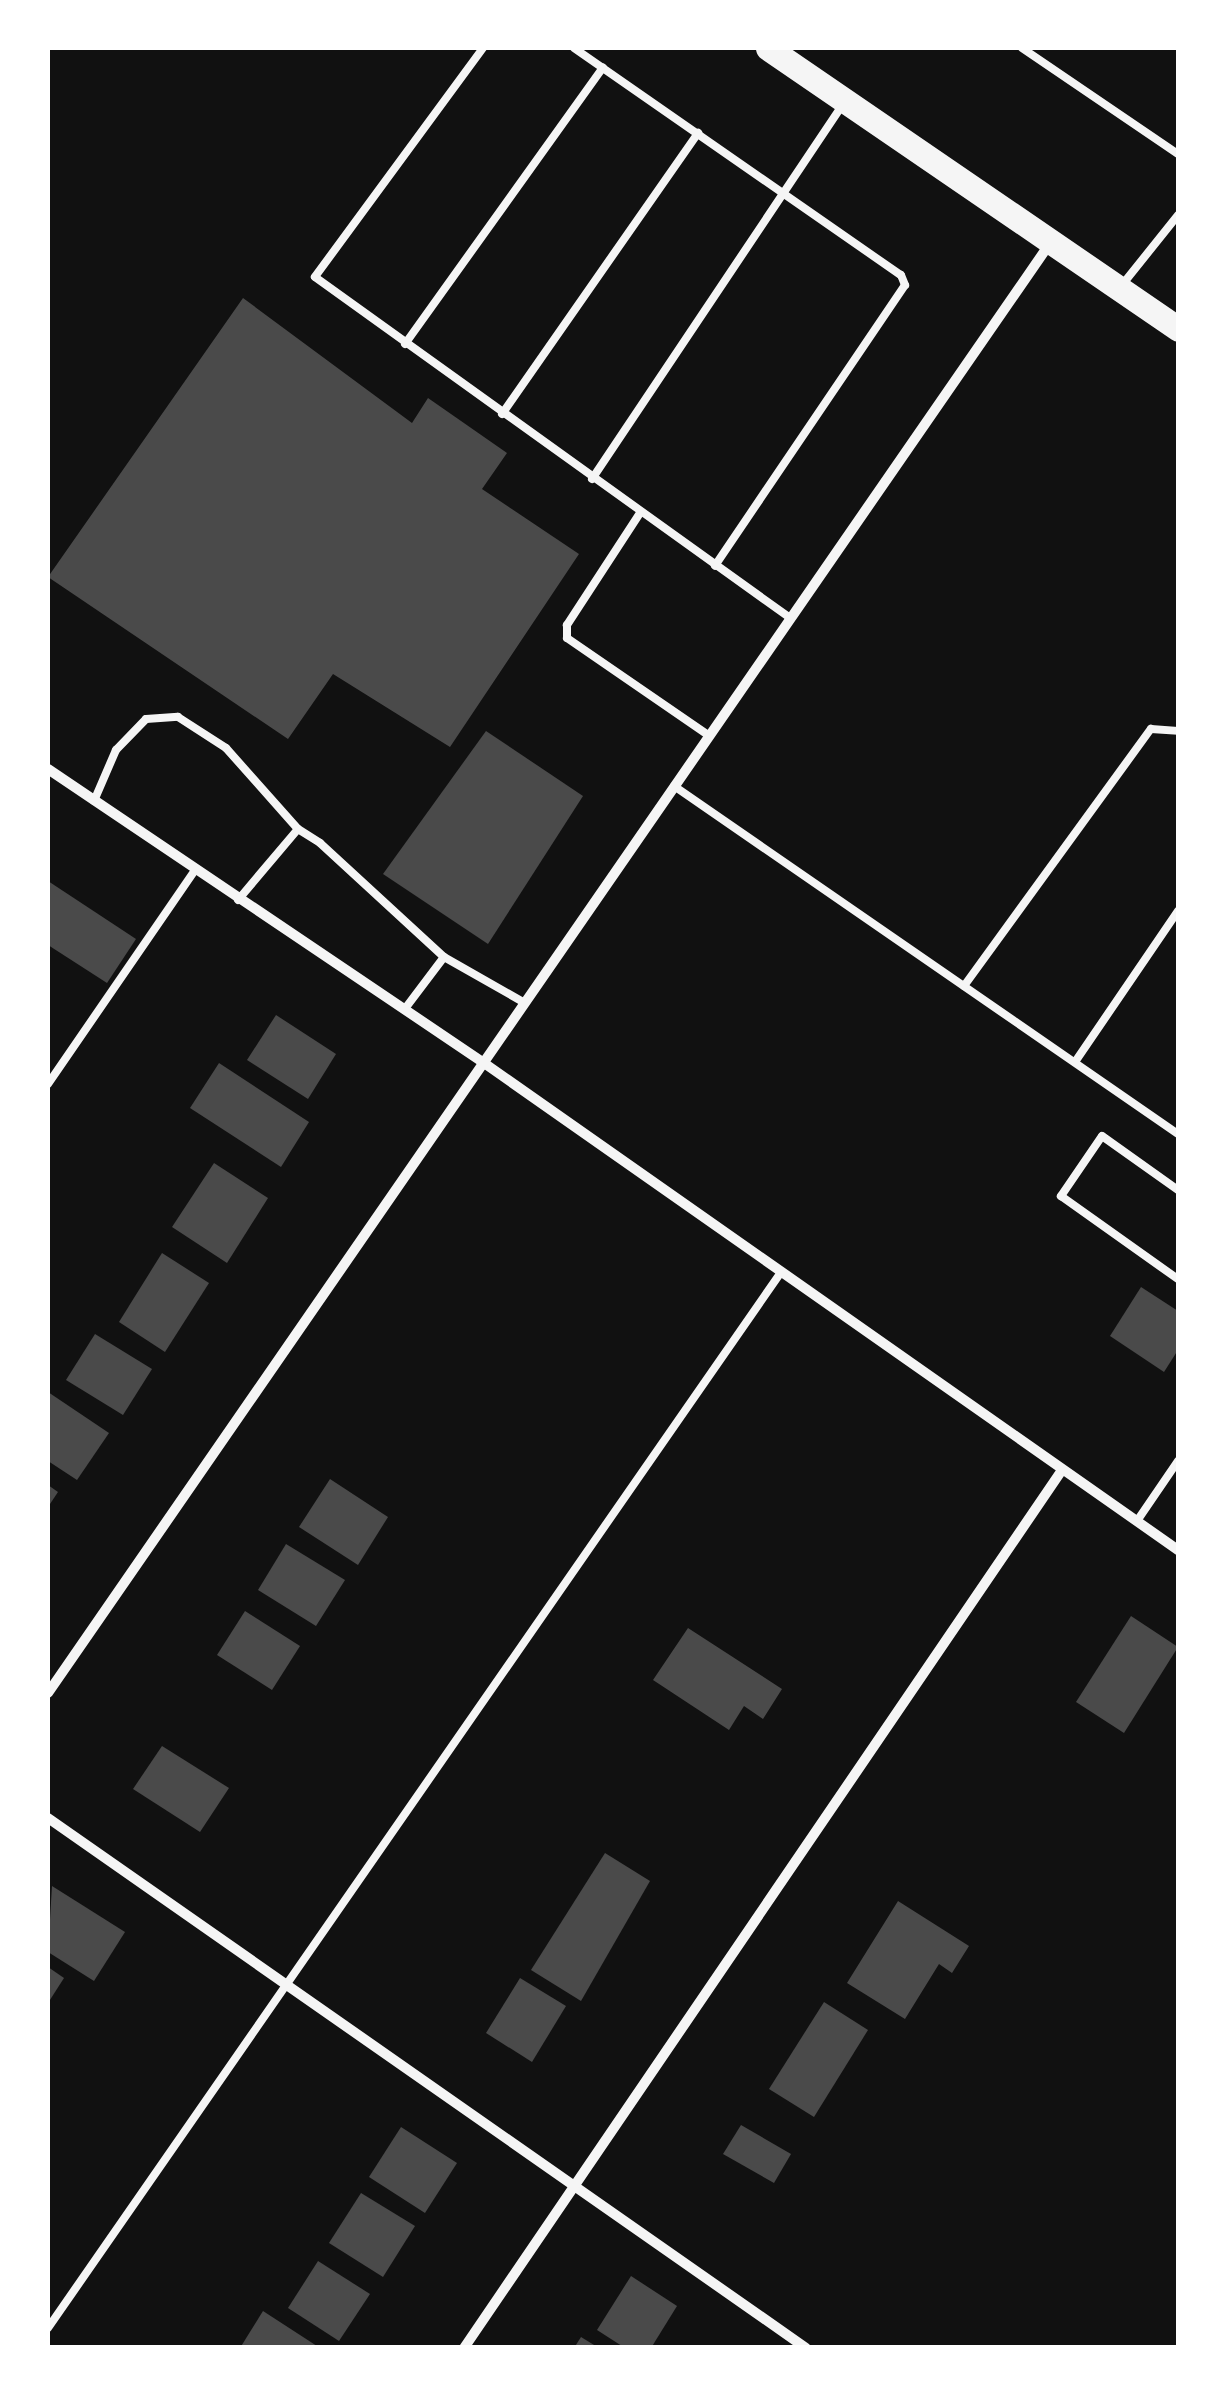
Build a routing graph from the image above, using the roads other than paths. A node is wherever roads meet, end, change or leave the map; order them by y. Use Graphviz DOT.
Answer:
graph roads {
  1 [pos="482,48"];
  2 [pos="574,48"];
  3 [pos="768,48"];
  4 [pos="1022,48"];
  5 [pos="796,55"];
  6 [pos="603,67"];
  7 [pos="845,100"];
  8 [pos="698,133"];
  9 [pos="1178,154"];
  10 [pos="782,191"];
  11 [pos="1178,215"];
  12 [pos="1051,241"];
  13 [pos="1120,288"];
  14 [pos="1178,329"];
  15 [pos="405,344"];
  16 [pos="502,414"];
  17 [pos="592,479"];
  18 [pos="640,512"];
  19 [pos="715,566"];
  20 [pos="790,618"];
  21 [pos="1178,731"];
  22 [pos="708,735"];
  23 [pos="48,769"];
  24 [pos="674,786"];
  25 [pos="94,801"];
  26 [pos="298,829"];
  27 [pos="195,870"];
  28 [pos="238,900"];
  29 [pos="1178,911"];
  30 [pos="444,958"];
  31 [pos="964,986"];
  32 [pos="525,1003"];
  33 [pos="404,1010"];
  34 [pos="1075,1062"];
  35 [pos="484,1063"];
  36 [pos="48,1084"];
  37 [pos="1178,1134"];
  38 [pos="1178,1190"];
  39 [pos="781,1272"];
  40 [pos="1178,1279"];
  41 [pos="1178,1461"];
  42 [pos="1062,1470"];
  43 [pos="1137,1521"];
  44 [pos="1178,1550"];
  45 [pos="48,1694"];
  46 [pos="48,1818"];
  47 [pos="287,1986"];
  48 [pos="576,2189"];
  49 [pos="48,2328"];
  50 [pos="464,2348"];
  51 [pos="806,2348"];
  1 -- 15 [label="lane"];
  2 -- 6 [label="lane"];
  3 -- 5 [label="main road"];
  4 -- 9 [label="lane"];
  5 -- 7 [label="main road"];
  6 -- 8 [label="lane"];
  6 -- 15 [label="lane"];
  7 -- 10 [label="lane"];
  7 -- 12 [label="main road"];
  8 -- 10 [label="lane"];
  8 -- 16 [label="lane"];
  10 -- 17 [label="lane"];
  10 -- 19 [label="lane"];
  11 -- 13 [label="lane"];
  12 -- 13 [label="main road"];
  12 -- 20 [label="street"];
  13 -- 14 [label="main road"];
  15 -- 16 [label="lane"];
  16 -- 17 [label="lane"];
  17 -- 18 [label="lane"];
  18 -- 19 [label="lane"];
  18 -- 22 [label="lane"];
  19 -- 20 [label="lane"];
  20 -- 22 [label="street"];
  21 -- 31 [label="lane"];
  22 -- 24 [label="street"];
  23 -- 25 [label="street"];
  24 -- 31 [label="lane"];
  24 -- 32 [label="street"];
  25 -- 26 [label="lane"];
  25 -- 27 [label="street"];
  26 -- 28 [label="lane"];
  26 -- 30 [label="lane"];
  27 -- 28 [label="street"];
  27 -- 36 [label="lane"];
  28 -- 33 [label="street"];
  29 -- 34 [label="lane"];
  30 -- 32 [label="lane"];
  30 -- 33 [label="lane"];
  31 -- 34 [label="lane"];
  32 -- 35 [label="street"];
  33 -- 35 [label="street"];
  34 -- 37 [label="lane"];
  35 -- 39 [label="street"];
  35 -- 45 [label="street"];
  38 -- 40 [label="lane"];
  39 -- 42 [label="street"];
  39 -- 47 [label="lane"];
  41 -- 43 [label="lane"];
  42 -- 43 [label="street"];
  42 -- 48 [label="street"];
  43 -- 44 [label="street"];
  46 -- 47 [label="street"];
  47 -- 48 [label="street"];
  47 -- 49 [label="lane"];
  48 -- 50 [label="street"];
  48 -- 51 [label="street"];
}
